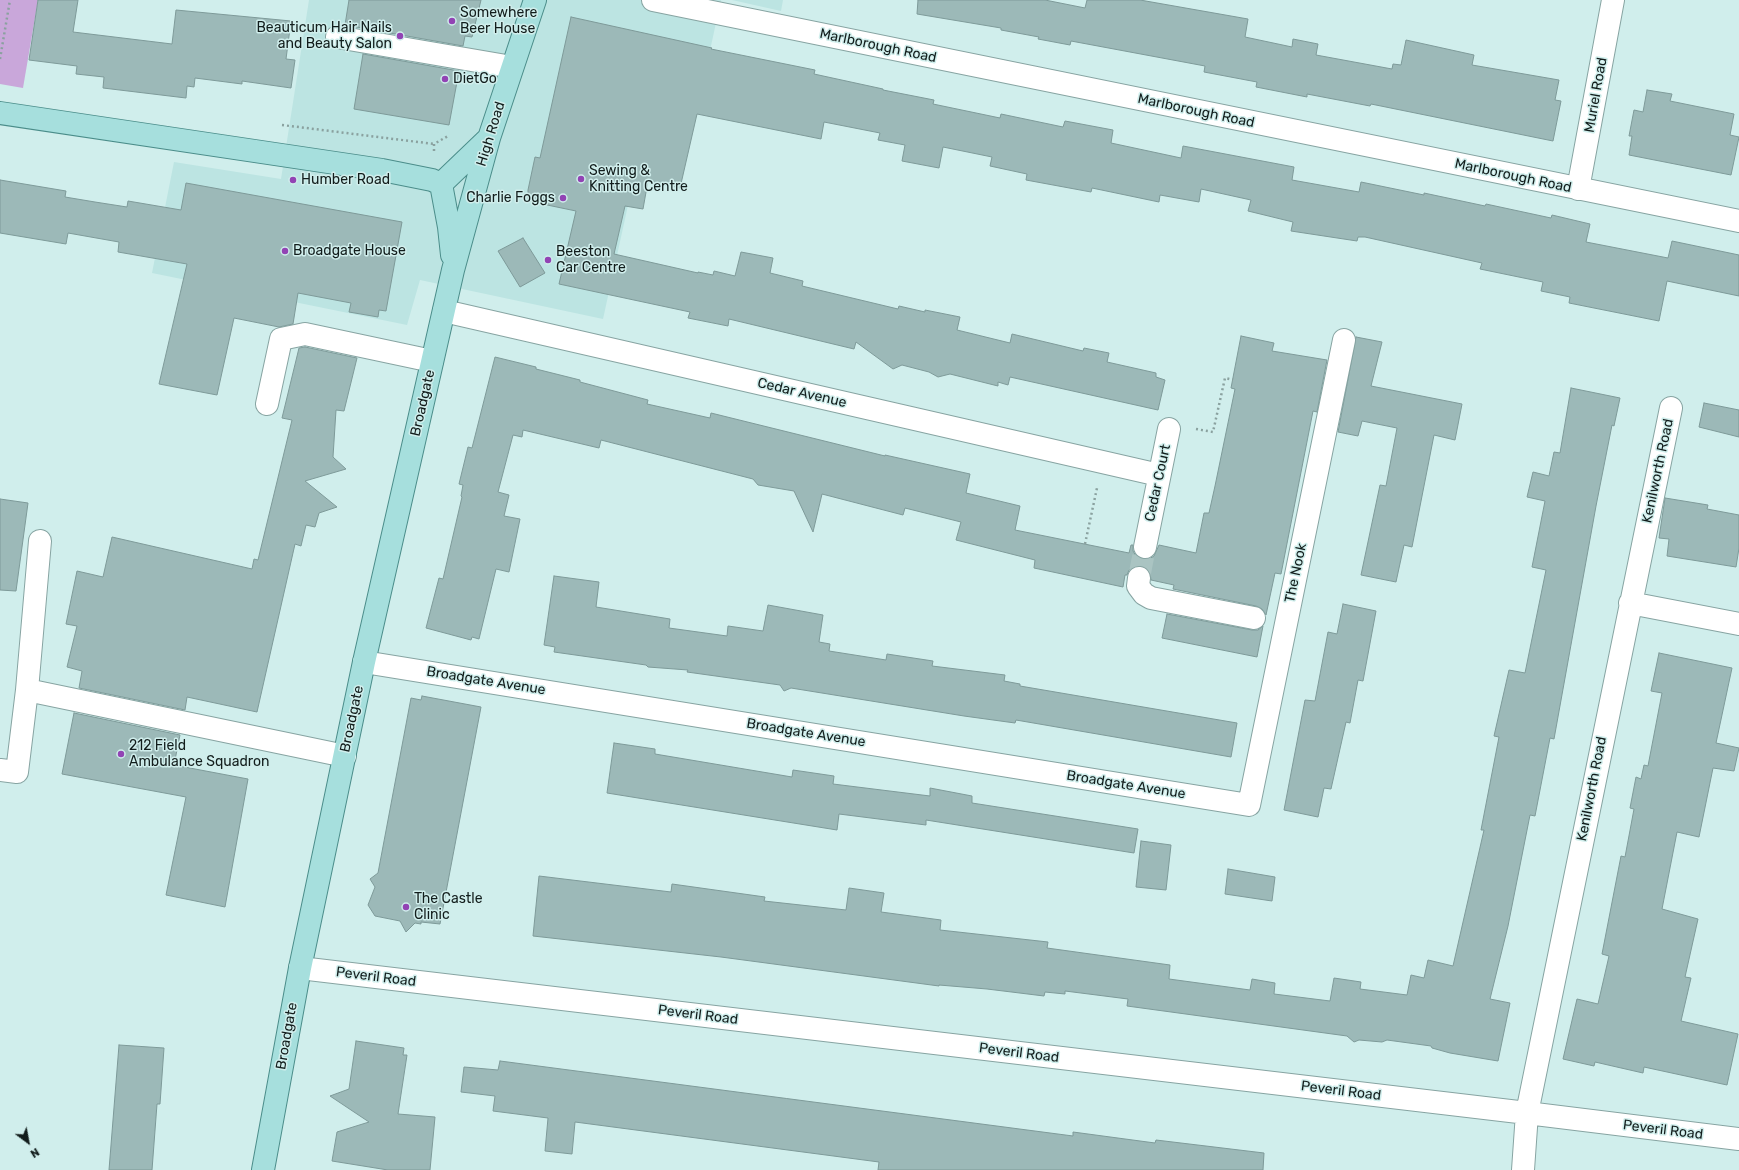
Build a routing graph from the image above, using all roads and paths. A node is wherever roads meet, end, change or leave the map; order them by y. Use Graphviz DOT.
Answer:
graph roads {
  1 [pos="10,0"];
  2 [pos="534,0"];
  3 [pos="653,0"];
  4 [pos="1613,0"];
  5 [pos="337,37"];
  6 [pos="0,59"];
  7 [pos="512,67"];
  8 [pos="0,113"];
  9 [pos="489,138"];
  10 [pos="441,184"];
  11 [pos="1578,189"];
  12 [pos="1739,221"];
  13 [pos="453,270"];
  14 [pos="444,311"];
  15 [pos="1344,340"];
  16 [pos="432,361"];
  17 [pos="1233,380"];
  18 [pos="267,404"];
  19 [pos="1671,408"];
  20 [pos="1169,429"];
  21 [pos="1102,462"];
  22 [pos="1159,475"];
  23 [pos="40,541"];
  24 [pos="1146,542"];
  25 [pos="1085,544"];
  26 [pos="1139,578"];
  27 [pos="1630,603"];
  28 [pos="1254,618"];
  29 [pos="1739,624"];
  30 [pos="364,662"];
  31 [pos="27,690"];
  32 [pos="345,756"];
  33 [pos="0,770"];
  34 [pos="1249,805"];
  35 [pos="300,968"];
  36 [pos="1527,1113"];
  37 [pos="1739,1139"];
  38 [pos="263,1170"];
  39 [pos="1523,1170"];
  1 -- 6 [label="path"];
  2 -- 7 [label="main road, High Road"];
  3 -- 11 [label="street, Marlborough Road"];
  4 -- 11 [label="street, Muriel Road"];
  5 -- 7 [label="street"];
  7 -- 9 [label="main road, High Road"];
  8 -- 10 [label="main road"];
  9 -- 10 [label="main road"];
  9 -- 13 [label="main road, High Road"];
  10 -- 13 [label="main road"];
  11 -- 12 [label="street, Marlborough Road"];
  13 -- 14 [label="main road, Broadgate"];
  14 -- 16 [label="main road, Broadgate"];
  14 -- 21 [label="street, Cedar Avenue"];
  15 -- 34 [label="street, The Nook"];
  16 -- 18 [label="street"];
  16 -- 30 [label="main road, Broadgate"];
  17 -- 20 [label="path"];
  19 -- 27 [label="street, Kenilworth Road"];
  20 -- 22 [label="street, Cedar Court"];
  21 -- 22 [label="street, Cedar Avenue"];
  21 -- 25 [label="path"];
  22 -- 24 [label="street, Cedar Court"];
  23 -- 31 [label="street"];
  26 -- 28 [label="street"];
  27 -- 29 [label="street"];
  27 -- 36 [label="street, Kenilworth Road"];
  30 -- 32 [label="main road, Broadgate"];
  30 -- 34 [label="street, Broadgate Avenue"];
  31 -- 32 [label="street"];
  31 -- 33 [label="street"];
  32 -- 35 [label="main road, Broadgate"];
  35 -- 36 [label="street, Peveril Road"];
  35 -- 38 [label="main road, Broadgate"];
  36 -- 37 [label="street, Peveril Road"];
  36 -- 39 [label="street, Kenilworth Road"];
}
